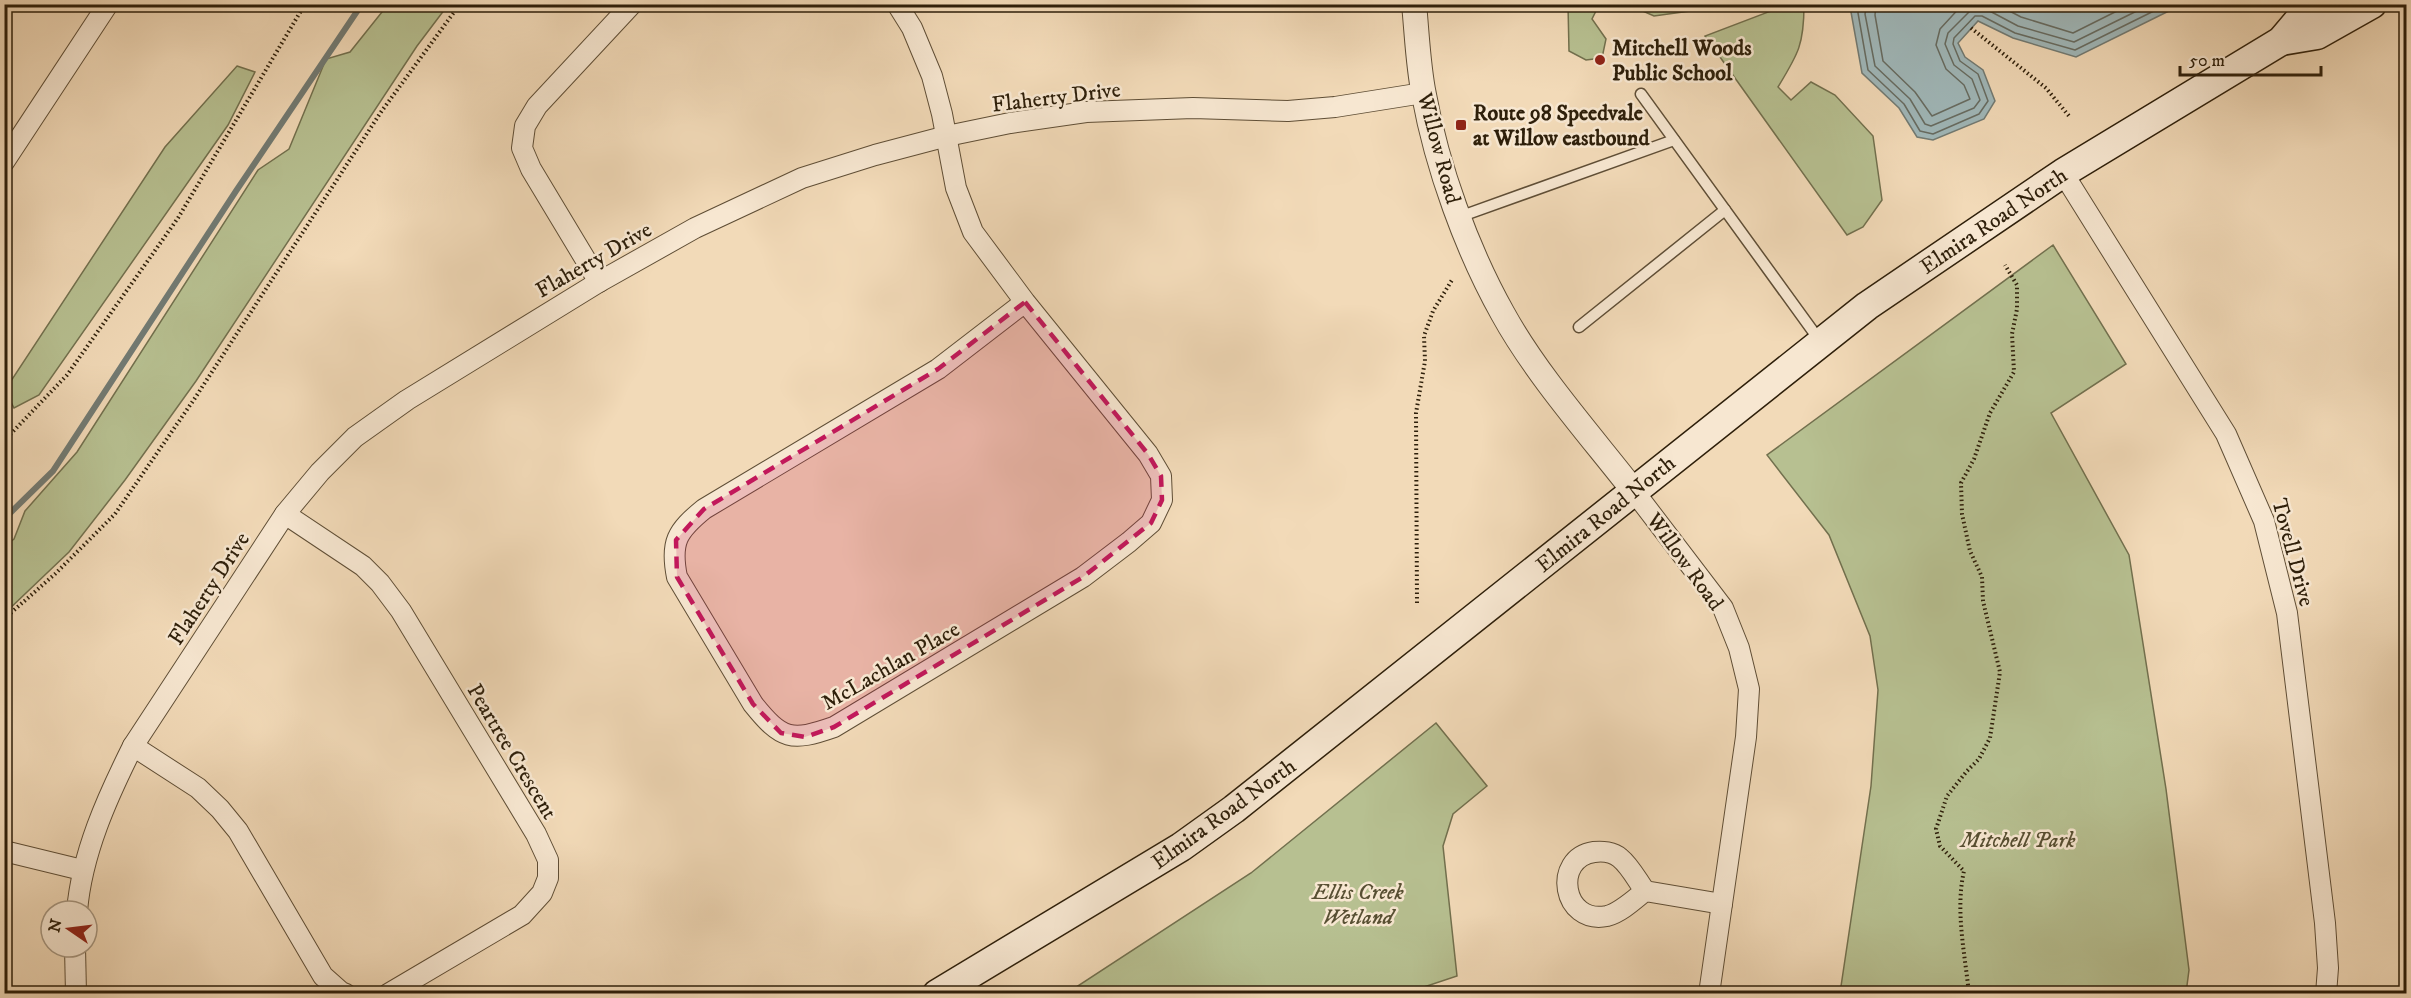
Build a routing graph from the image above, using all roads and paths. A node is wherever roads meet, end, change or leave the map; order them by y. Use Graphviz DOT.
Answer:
graph roads {
  1 [pos="108,4"];
  2 [pos="305,4"];
  3 [pos="460,4"];
  4 [pos="632,4"];
  5 [pos="897,4"];
  6 [pos="1414,4"];
  7 [pos="2319,4"];
  8 [pos="2372,4"];
  9 [pos="1971,28"];
  10 [pos="2281,41"];
  11 [pos="1423,93"];
  12 [pos="1641,94"];
  13 [pos="2069,116"];
  14 [pos="947,136"];
  15 [pos="1674,140"];
  16 [pos="4,162"];
  17 [pos="2063,173"];
  18 [pos="1725,210"];
  19 [pos="1459,218"];
  20 [pos="2005,265"];
  21 [pos="1452,280"];
  22 [pos="599,282"];
  23 [pos="1025,302"];
  24 [pos="1579,327"];
  25 [pos="1821,341"];
  26 [pos="4,441"];
  27 [pos="1633,490"];
  28 [pos="285,514"];
  29 [pos="1417,603"];
  30 [pos="4,619"];
  31 [pos="133,746"];
  32 [pos="4,851"];
  33 [pos="82,870"];
  34 [pos="1645,891"];
  35 [pos="78,899"];
  36 [pos="1722,904"];
  37 [pos="75,959"];
  38 [pos="76,993"];
  39 [pos="346,993"];
  40 [pos="388,993"];
  41 [pos="937,993"];
  42 [pos="1709,993"];
  43 [pos="1969,993"];
  44 [pos="2326,993"];
  1 -- 16 [label="street"];
  2 -- 26 [label="path"];
  3 -- 30 [label="path"];
  4 -- 22 [label="street"];
  5 -- 14 [label="street, McLachlan Place"];
  6 -- 11 [label="street, Willow Road"];
  7 -- 10 [label="main road, Elmira Road North"];
  8 -- 10 [label="main road, Elmira Road North"];
  9 -- 13 [label="path"];
  10 -- 17 [label="main road, Elmira Road North"];
  11 -- 14 [label="street, Flaherty Drive"];
  11 -- 19 [label="street, Willow Road"];
  12 -- 15 [label="lane"];
  14 -- 22 [label="street, Flaherty Drive"];
  14 -- 23 [label="street, McLachlan Place"];
  15 -- 18 [label="lane"];
  15 -- 19 [label="lane"];
  17 -- 25 [label="main road, Elmira Road North"];
  17 -- 44 [label="street, Tovell Drive"];
  18 -- 24 [label="lane"];
  18 -- 25 [label="lane"];
  19 -- 27 [label="street, Willow Road"];
  20 -- 43 [label="path"];
  21 -- 29 [label="path"];
  22 -- 28 [label="street, Flaherty Drive"];
  23 -- 23 [label="street, McLachlan Place"];
  25 -- 27 [label="main road, Elmira Road North"];
  27 -- 36 [label="street, Willow Road"];
  27 -- 41 [label="main road, Elmira Road North"];
  28 -- 31 [label="street, Flaherty Drive"];
  28 -- 40 [label="street, Peartree Crescent"];
  31 -- 33 [label="street, Flaherty Drive"];
  31 -- 39 [label="street"];
  32 -- 33 [label="street"];
  33 -- 35 [label="street, Flaherty Drive"];
  34 -- 36 [label="street"];
  36 -- 42 [label="street, Willow Road"];
  37 -- 38 [label="street"];
}
